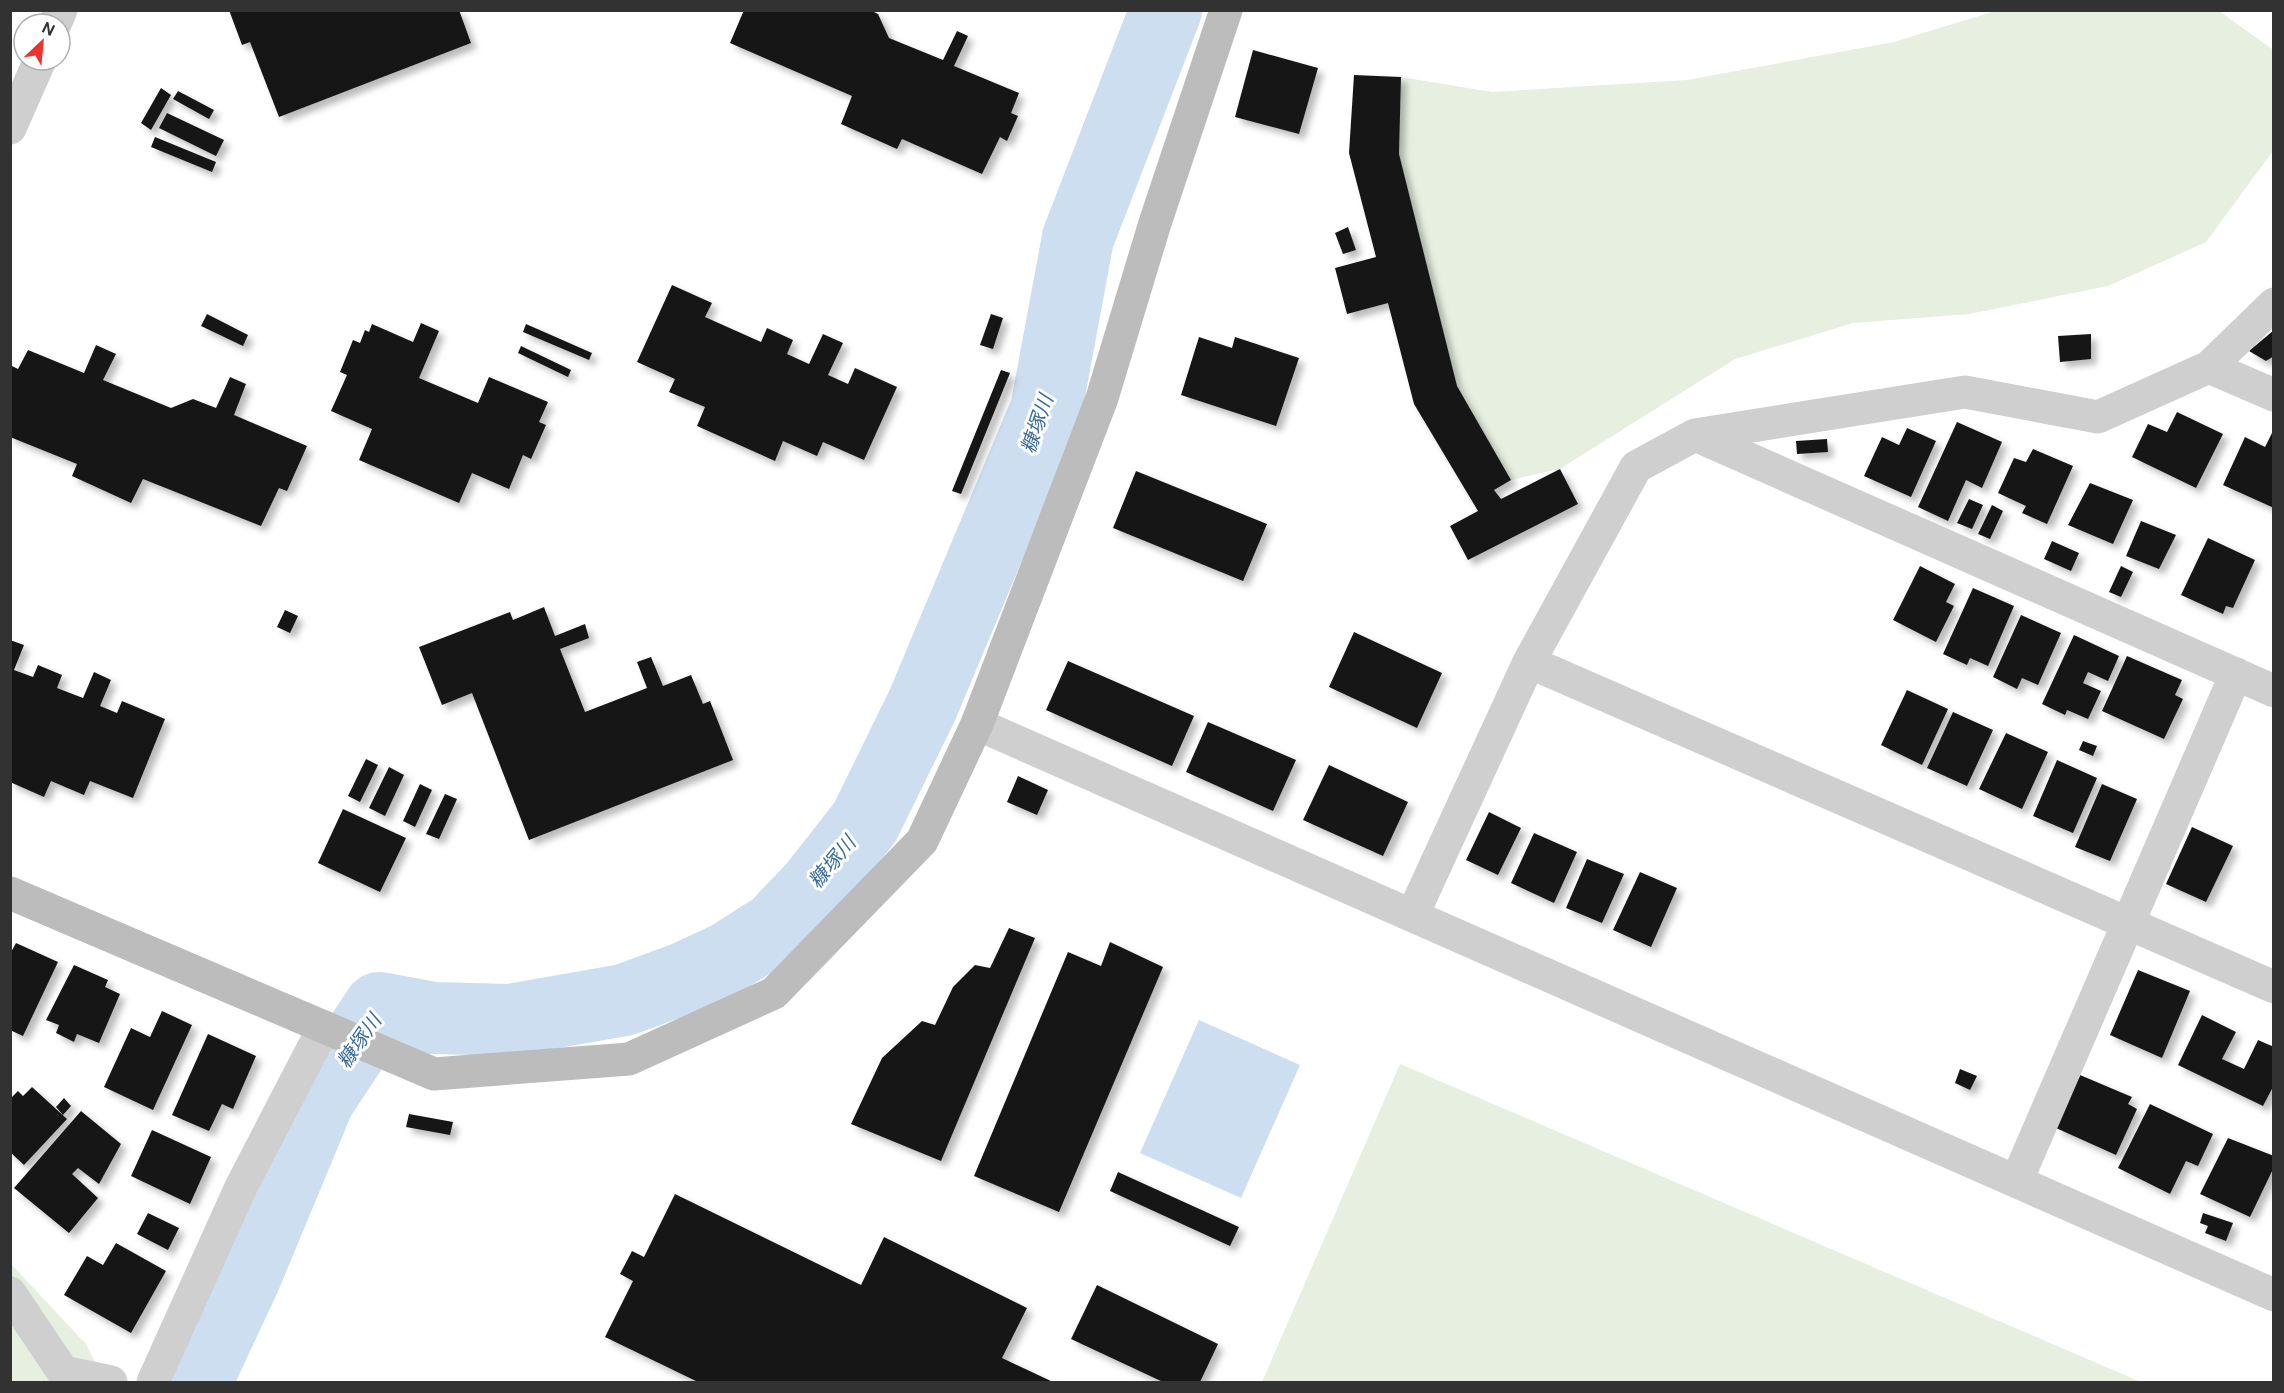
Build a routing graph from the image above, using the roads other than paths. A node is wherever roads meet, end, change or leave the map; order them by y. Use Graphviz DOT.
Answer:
graph roads {
  1 [pos="1226,10"];
  2 [pos="27,72"];
  3 [pos="10,128"];
  4 [pos="2274,304"];
  5 [pos="2209,367"];
  6 [pos="2274,395"];
  7 [pos="1695,435"];
  8 [pos="1529,662"];
  9 [pos="2236,674"];
  10 [pos="2274,691"];
  11 [pos="977,724"];
  12 [pos="10,893"];
  13 [pos="1413,914"];
  14 [pos="2127,923"];
  15 [pos="2274,987"];
  16 [pos="324,1027"];
  17 [pos="2017,1180"];
  18 [pos="10,1293"];
  19 [pos="2274,1295"];
  20 [pos="111,1383"];
  21 [pos="153,1383"];
  1 -- 11 [label="street"];
  2 -- 3 [label="street"];
  4 -- 5 [label="street"];
  5 -- 6 [label="street"];
  5 -- 7 [label="street"];
  7 -- 8 [label="street"];
  7 -- 9 [label="street"];
  8 -- 13 [label="street"];
  8 -- 14 [label="street"];
  9 -- 10 [label="street"];
  9 -- 14 [label="street"];
  11 -- 13 [label="street"];
  11 -- 16 [label="street"];
  12 -- 16 [label="street"];
  13 -- 17 [label="street"];
  14 -- 15 [label="street"];
  14 -- 17 [label="street"];
  16 -- 21 [label="street"];
  17 -- 19 [label="street"];
  18 -- 20 [label="street"];
}
